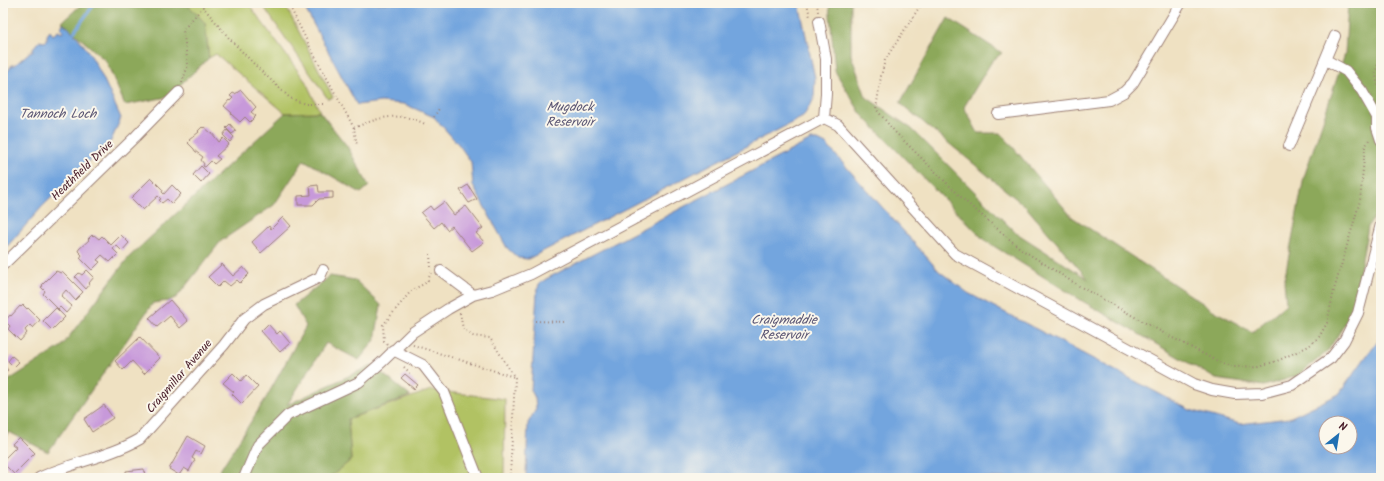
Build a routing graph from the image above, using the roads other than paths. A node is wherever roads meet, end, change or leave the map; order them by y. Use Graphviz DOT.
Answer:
graph roads {
  1 [pos="1181,3"];
  2 [pos="819,21"];
  3 [pos="1335,36"];
  4 [pos="1326,60"];
  5 [pos="179,92"];
  6 [pos="998,114"];
  7 [pos="824,118"];
  8 [pos="1381,140"];
  9 [pos="1289,146"];
  10 [pos="1381,224"];
  11 [pos="3,265"];
  12 [pos="322,270"];
  13 [pos="441,271"];
  14 [pos="473,296"];
  15 [pos="393,350"];
  16 [pos="39,478"];
  17 [pos="244,478"];
  18 [pos="478,478"];
  1 -- 6 [label="street"];
  2 -- 7 [label="street"];
  3 -- 4 [label="street"];
  4 -- 8 [label="street"];
  4 -- 9 [label="street"];
  5 -- 11 [label="street, Heathfield Drive"];
  7 -- 10 [label="street"];
  7 -- 14 [label="street"];
  12 -- 16 [label="street, Craigmillar Avenue"];
  13 -- 14 [label="street"];
  14 -- 15 [label="street"];
  15 -- 17 [label="street"];
  15 -- 18 [label="street"];
}
